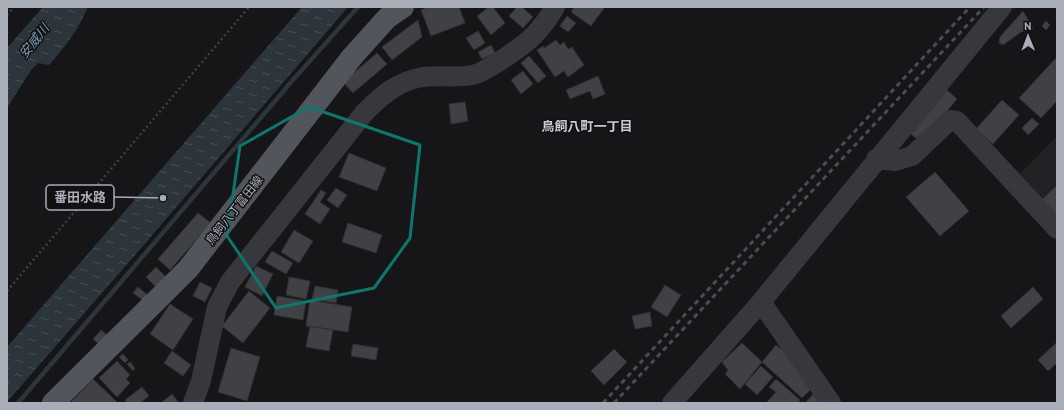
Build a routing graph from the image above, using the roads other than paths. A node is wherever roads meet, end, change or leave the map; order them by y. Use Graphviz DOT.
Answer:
graph roads {
  1 [pos="403,7"];
  2 [pos="555,7"];
  3 [pos="1002,7"];
  4 [pos="876,159"];
  5 [pos="1057,229"];
  6 [pos="761,302"];
  7 [pos="53,403"];
  8 [pos="193,403"];
  9 [pos="672,403"];
  10 [pos="831,403"];
  1 -- 7 [label="main road, 鳥飼八丁富田線"];
  2 -- 8 [label="street"];
  3 -- 4 [label="street"];
  4 -- 5 [label="street"];
  4 -- 6 [label="street"];
  6 -- 9 [label="street"];
  6 -- 10 [label="street"];
}
